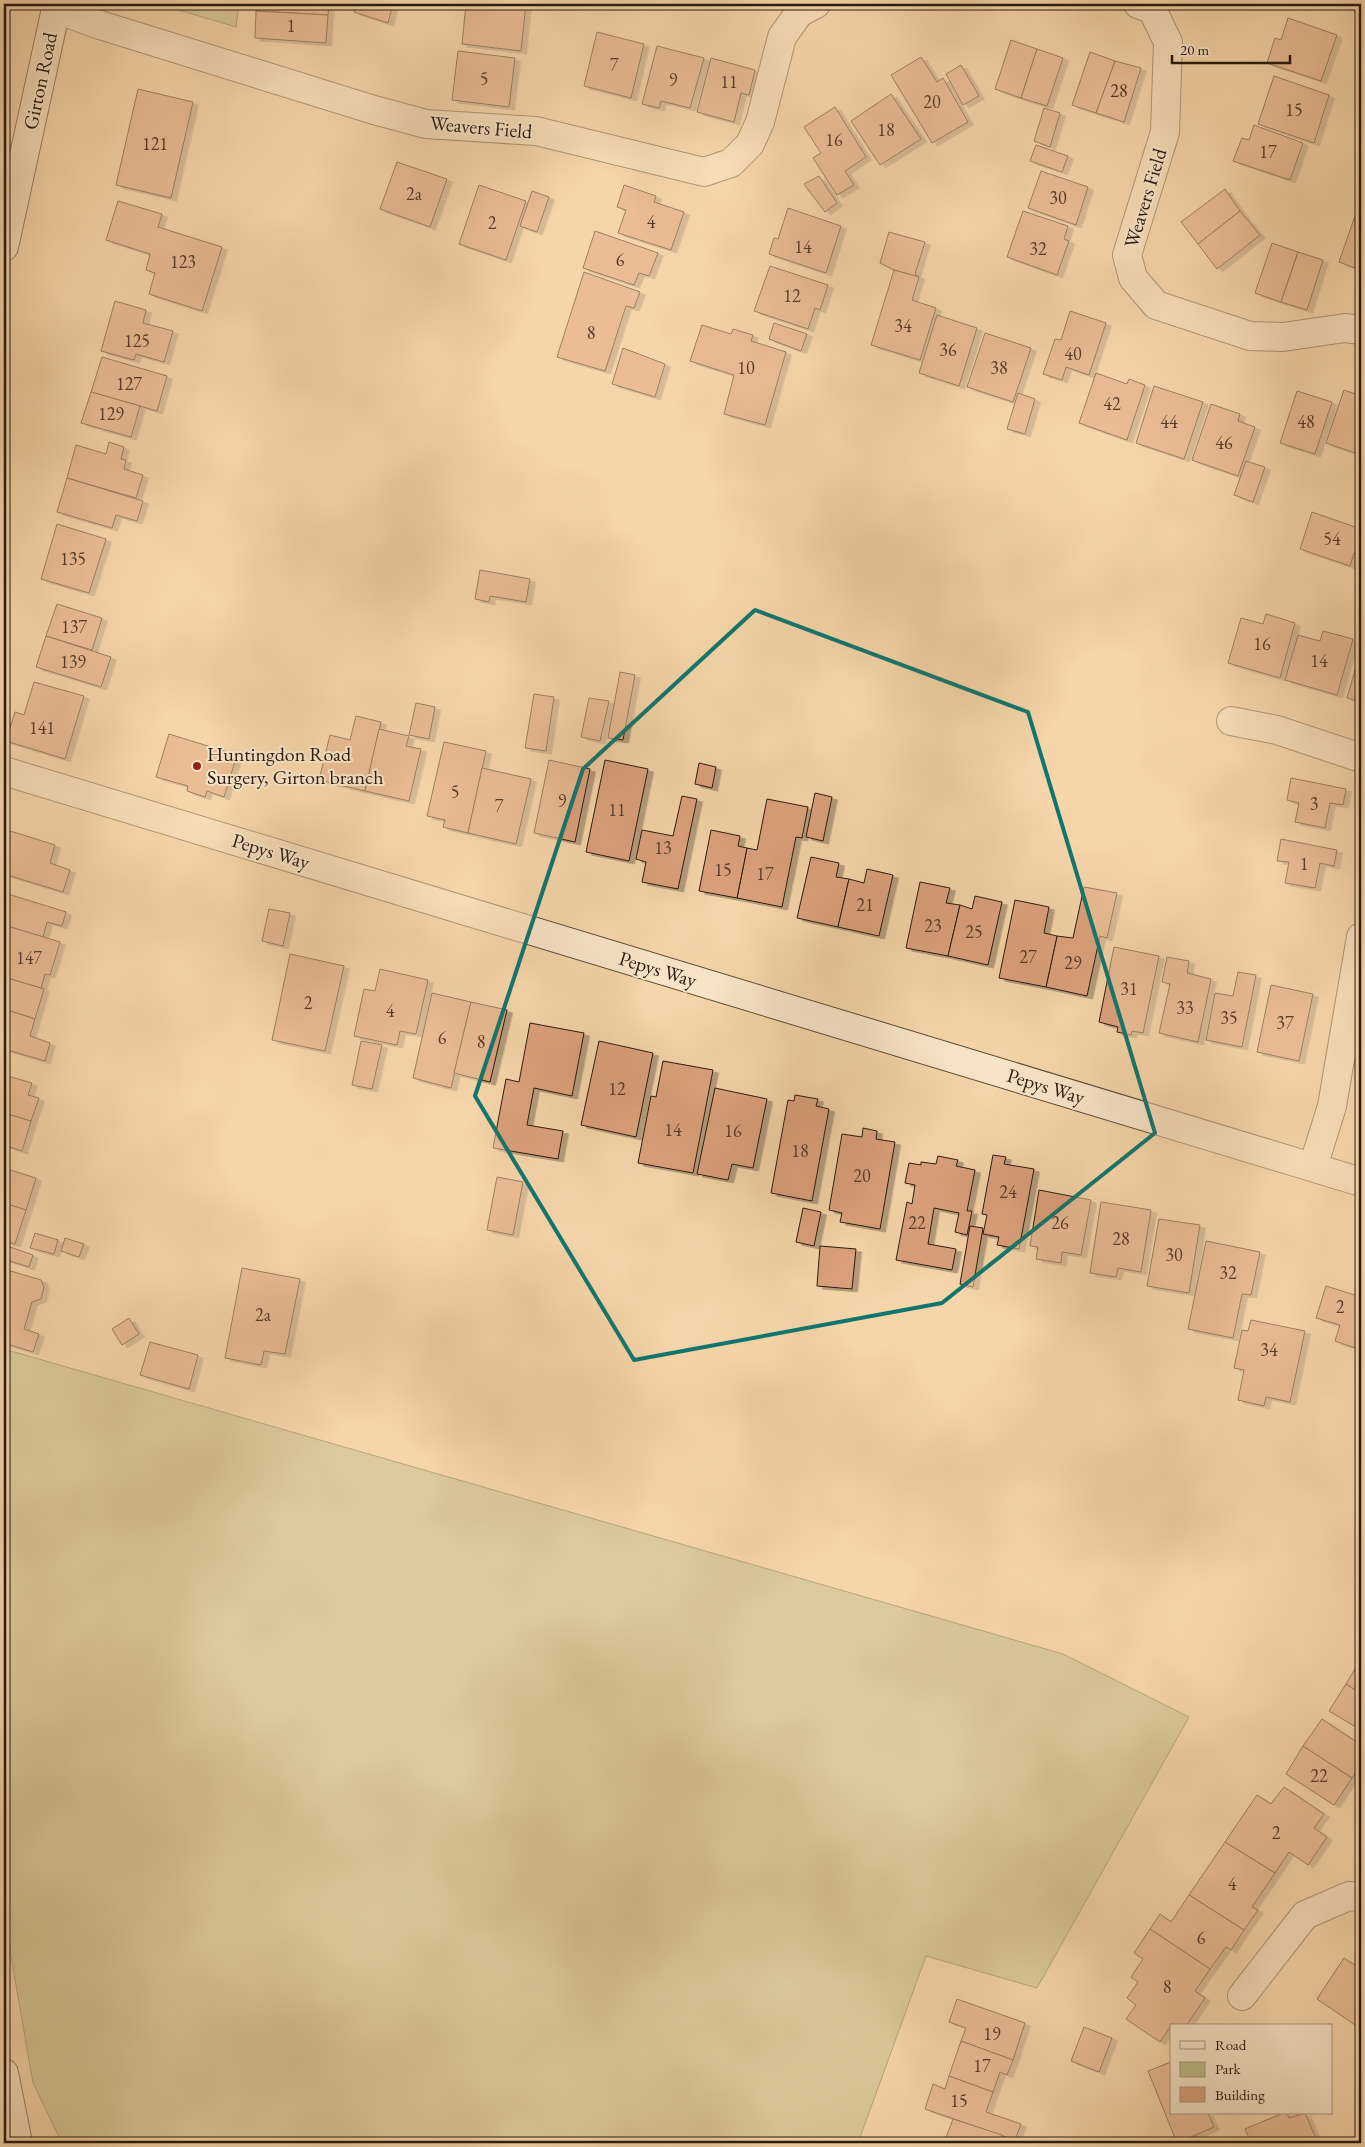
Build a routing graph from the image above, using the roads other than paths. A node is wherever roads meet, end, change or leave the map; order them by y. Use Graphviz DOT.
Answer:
graph roads {
  1 [pos="816,4"];
  2 [pos="1138,4"];
  3 [pos="56,6"];
  4 [pos="4,247"];
  5 [pos="1361,330"];
  6 [pos="1230,721"];
  7 [pos="1361,758"];
  8 [pos="4,771"];
  9 [pos="1361,937"];
  10 [pos="1313,1167"];
  11 [pos="1361,1182"];
  12 [pos="1361,1897"];
  13 [pos="1242,1996"];
  14 [pos="4,2073"];
  15 [pos="18,2143"];
  1 -- 3 [label="street, Weavers Field"];
  2 -- 5 [label="street, Weavers Field"];
  3 -- 4 [label="street, Girton Road"];
  6 -- 7 [label="street"];
  8 -- 10 [label="street, Pepys Way"];
  9 -- 10 [label="street"];
  10 -- 11 [label="street, Pepys Way"];
  12 -- 13 [label="street"];
  14 -- 15 [label="street"];
}
